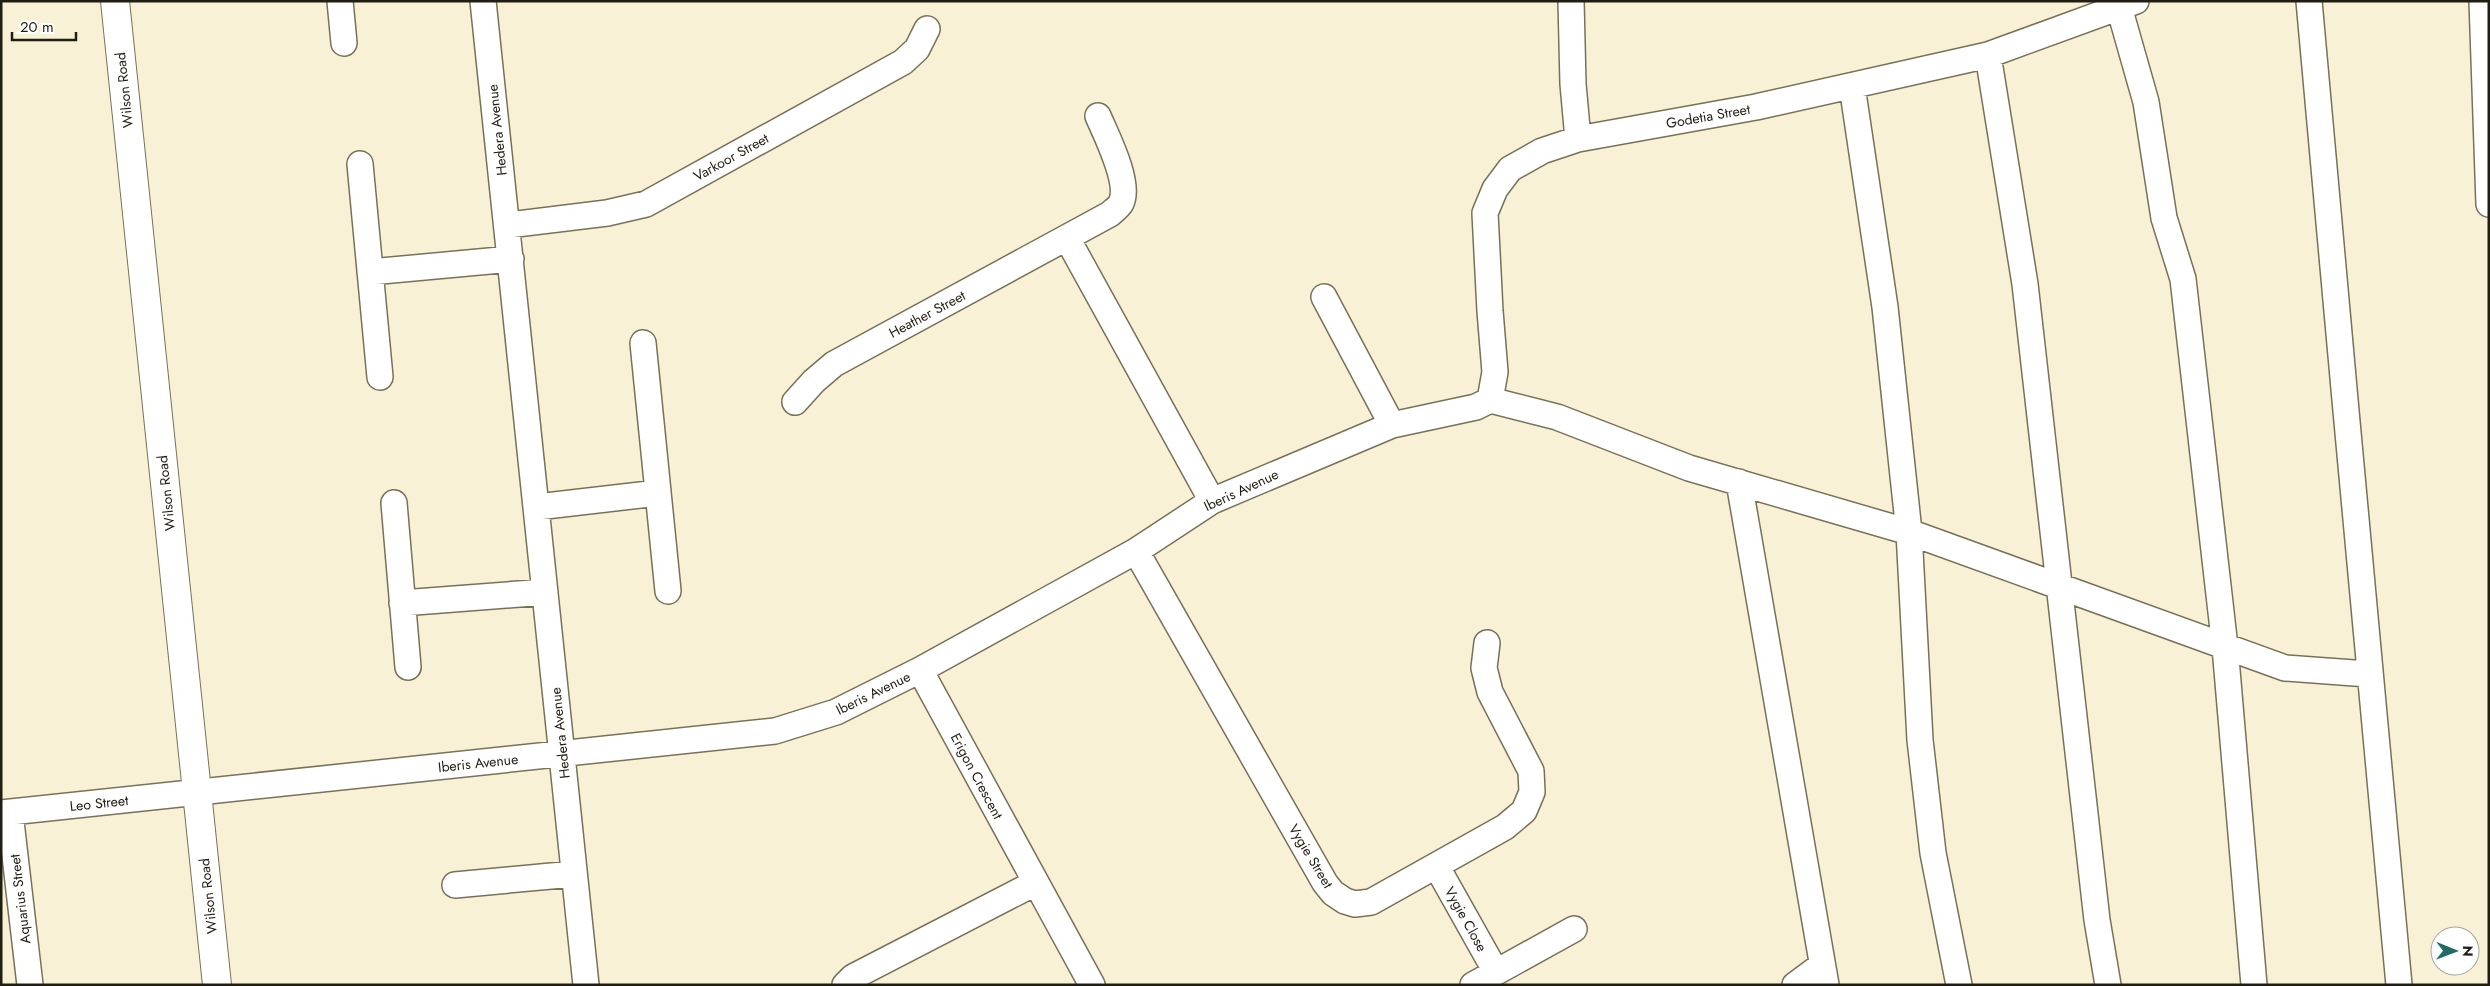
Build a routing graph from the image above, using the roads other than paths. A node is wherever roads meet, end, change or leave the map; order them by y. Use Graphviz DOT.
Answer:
graph roads {
  1 [pos="115,1"];
  2 [pos="340,1"];
  3 [pos="483,1"];
  4 [pos="1571,1"];
  5 [pos="2309,1"];
  6 [pos="2482,1"];
  7 [pos="2128,4"];
  8 [pos="927,29"];
  9 [pos="344,42"];
  10 [pos="1988,54"];
  11 [pos="1852,86"];
  12 [pos="1098,116"];
  13 [pos="1578,139"];
  14 [pos="360,164"];
  15 [pos="2489,204"];
  16 [pos="508,225"];
  17 [pos="1067,238"];
  18 [pos="511,259"];
  19 [pos="370,272"];
  20 [pos="1324,297"];
  21 [pos="643,342"];
  22 [pos="380,377"];
  23 [pos="1490,400"];
  24 [pos="795,402"];
  25 [pos="1392,425"];
  26 [pos="1739,482"];
  27 [pos="658,492"];
  28 [pos="1212,501"];
  29 [pos="394,503"];
  30 [pos="537,508"];
  31 [pos="1909,532"];
  32 [pos="1136,551"];
  33 [pos="2060,588"];
  34 [pos="668,591"];
  35 [pos="545,592"];
  36 [pos="402,604"];
  37 [pos="1487,643"];
  38 [pos="2226,647"];
  39 [pos="408,667"];
  40 [pos="920,670"];
  41 [pos="2368,674"];
  42 [pos="562,754"];
  43 [pos="197,793"];
  44 [pos="6,813"];
  45 [pos="1437,866"];
  46 [pos="573,874"];
  47 [pos="1035,882"];
  48 [pos="455,885"];
  49 [pos="1574,929"];
  50 [pos="1496,972"];
  51 [pos="1824,975"];
  52 [pos="30,985"];
  53 [pos="217,985"];
  54 [pos="586,985"];
  55 [pos="845,985"];
  56 [pos="1092,985"];
  57 [pos="1473,985"];
  58 [pos="1795,985"];
  59 [pos="1958,985"];
  60 [pos="2108,985"];
  61 [pos="2254,985"];
  62 [pos="2399,985"];
  1 -- 43 [label="street, Wilson Road"];
  2 -- 9 [label="street"];
  3 -- 16 [label="street, Hedera Avenue"];
  4 -- 13 [label="street"];
  5 -- 41 [label="street"];
  6 -- 15 [label="street"];
  7 -- 10 [label="street, Godetia Street"];
  7 -- 38 [label="street"];
  8 -- 16 [label="street, Varkoor Street"];
  10 -- 11 [label="street, Godetia Street"];
  10 -- 33 [label="street"];
  11 -- 13 [label="street, Godetia Street"];
  11 -- 31 [label="street"];
  12 -- 17 [label="street, Heather Street"];
  13 -- 23 [label="street, Godetia Street"];
  14 -- 19 [label="street"];
  16 -- 18 [label="street, Hedera Avenue"];
  17 -- 24 [label="street, Heather Street"];
  17 -- 28 [label="street"];
  18 -- 19 [label="street"];
  18 -- 30 [label="street, Hedera Avenue"];
  19 -- 22 [label="street"];
  20 -- 25 [label="street"];
  21 -- 27 [label="street"];
  23 -- 25 [label="street, Iberis Avenue"];
  23 -- 26 [label="street"];
  25 -- 28 [label="street, Iberis Avenue"];
  26 -- 31 [label="street"];
  26 -- 51 [label="street"];
  27 -- 30 [label="street"];
  27 -- 34 [label="street"];
  28 -- 32 [label="street, Iberis Avenue"];
  29 -- 36 [label="street"];
  30 -- 35 [label="street, Hedera Avenue"];
  31 -- 33 [label="street"];
  31 -- 59 [label="street"];
  32 -- 40 [label="street, Iberis Avenue"];
  32 -- 45 [label="street, Vygie Street"];
  33 -- 38 [label="street"];
  33 -- 60 [label="street"];
  35 -- 36 [label="street"];
  35 -- 42 [label="street, Hedera Avenue"];
  36 -- 39 [label="street"];
  37 -- 45 [label="street, Vygie Street"];
  38 -- 41 [label="street"];
  38 -- 61 [label="street"];
  40 -- 42 [label="street, Iberis Avenue"];
  40 -- 47 [label="street, Erigon Crescent"];
  41 -- 62 [label="street"];
  42 -- 43 [label="street, Iberis Avenue"];
  42 -- 46 [label="street, Hedera Avenue"];
  43 -- 44 [label="street, Leo Street"];
  43 -- 53 [label="street, Wilson Road"];
  44 -- 52 [label="street, Aquarius Street"];
  45 -- 50 [label="street, Vygie Close"];
  46 -- 48 [label="street"];
  46 -- 54 [label="street, Hedera Avenue"];
  47 -- 55 [label="street"];
  47 -- 56 [label="street, Erigon Crescent"];
  49 -- 50 [label="street"];
  50 -- 57 [label="street"];
  51 -- 58 [label="street"];
}
